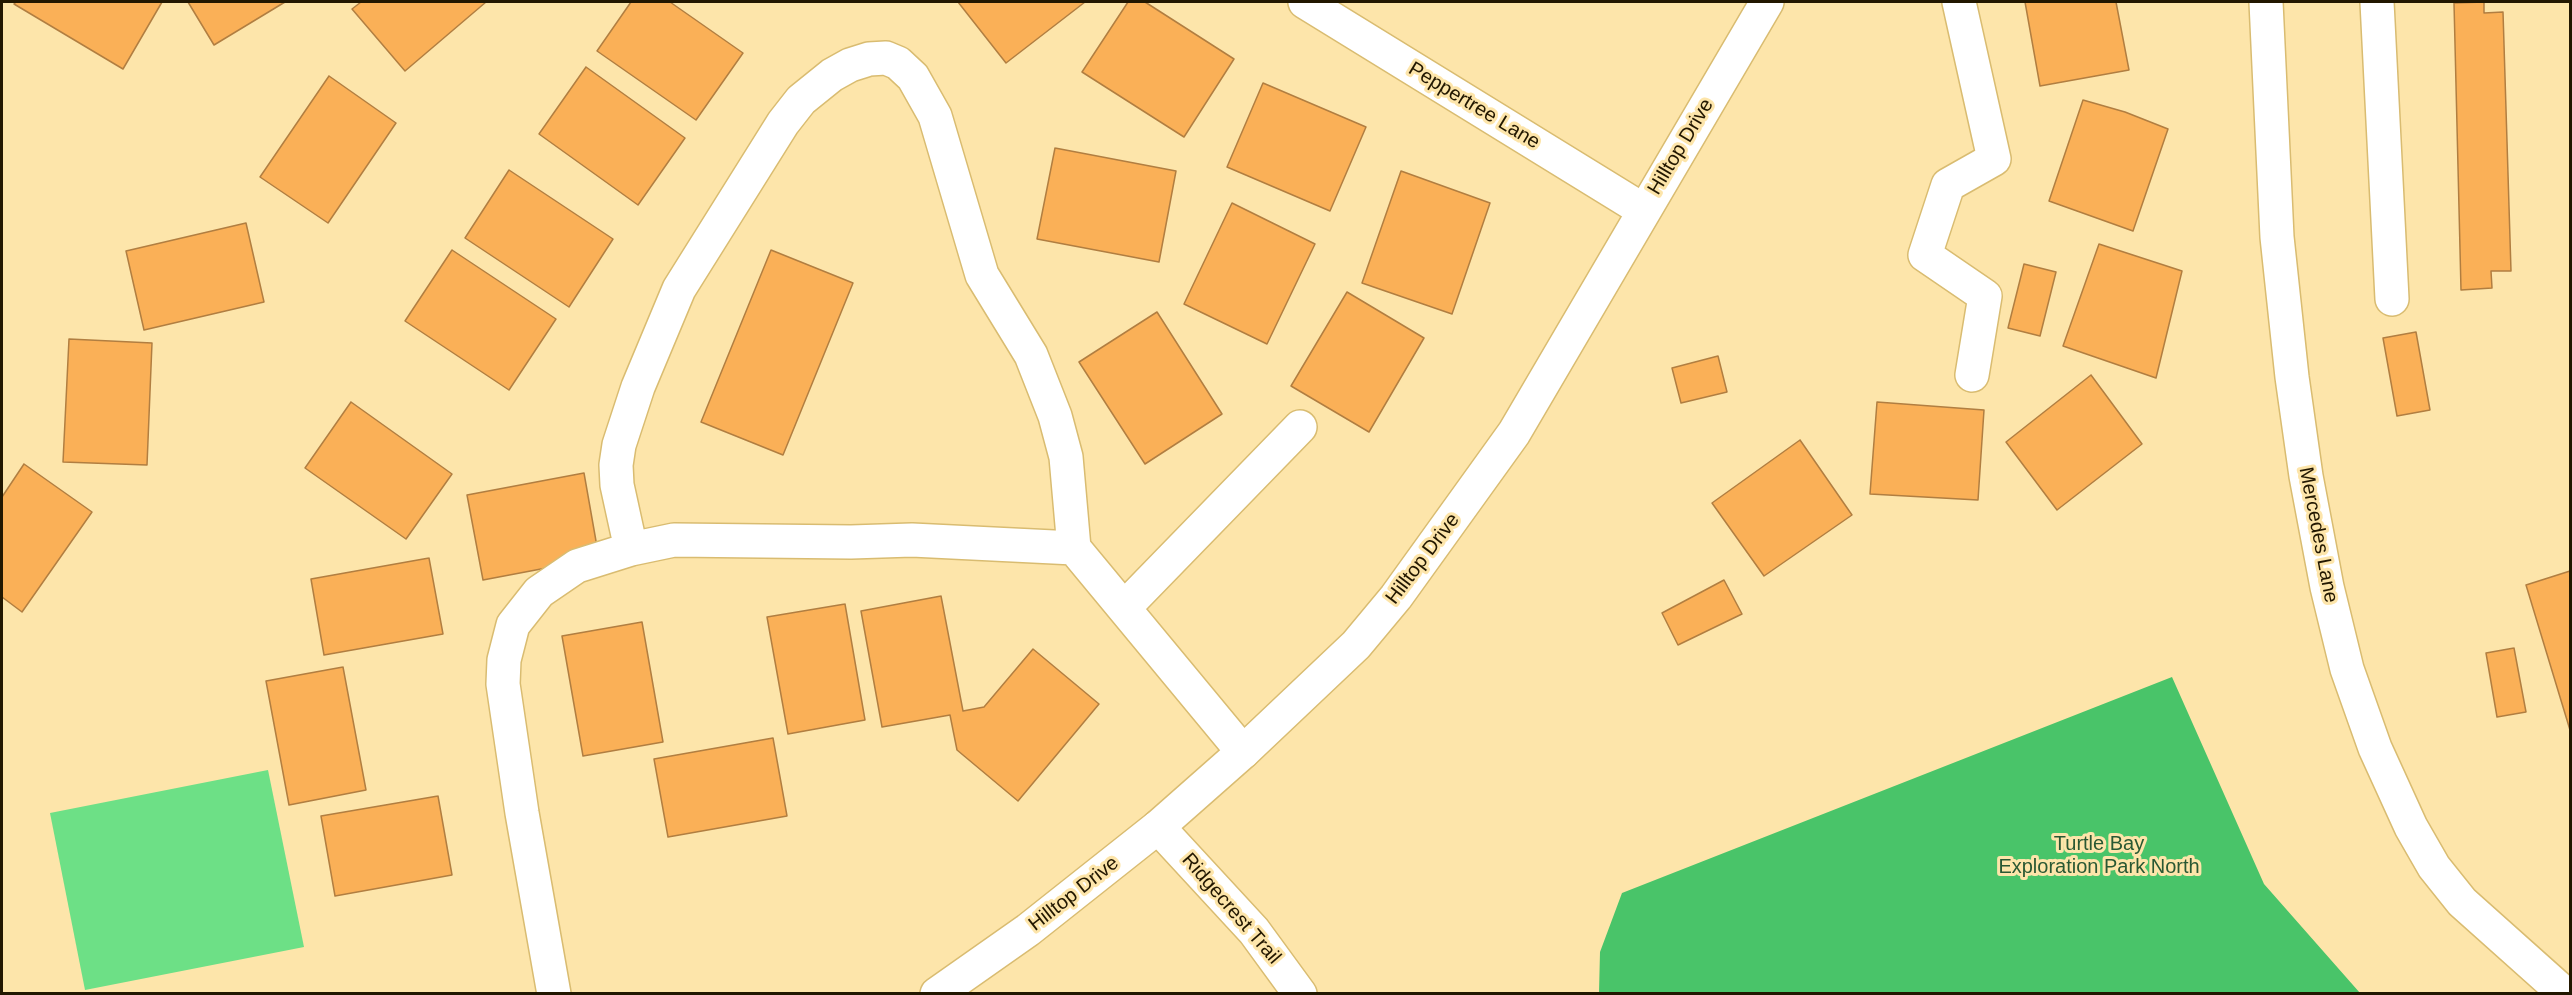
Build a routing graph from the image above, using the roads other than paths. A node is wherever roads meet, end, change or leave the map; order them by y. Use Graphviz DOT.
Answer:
graph roads {
  1 [pos="1305,2"];
  2 [pos="1767,2"];
  3 [pos="1959,2"];
  4 [pos="2266,2"];
  5 [pos="2377,2"];
  6 [pos="1643,210"];
  7 [pos="2392,299"];
  8 [pos="1972,375"];
  9 [pos="1300,427"];
  10 [pos="1074,548"];
  11 [pos="631,549"];
  12 [pos="1124,608"];
  13 [pos="1243,752"];
  14 [pos="1158,827"];
  15 [pos="554,993"];
  16 [pos="937,993"];
  17 [pos="1300,993"];
  18 [pos="2565,993"];
  1 -- 6 [label="street, Peppertree Lane"];
  2 -- 6 [label="street, Hilltop Drive"];
  3 -- 8 [label="street"];
  4 -- 18 [label="street, Mercedes Lane"];
  5 -- 7 [label="street"];
  6 -- 13 [label="street, Hilltop Drive"];
  9 -- 12 [label="street"];
  10 -- 11 [label="street"];
  10 -- 11 [label="street"];
  10 -- 12 [label="street"];
  11 -- 15 [label="street"];
  12 -- 13 [label="street"];
  13 -- 14 [label="street, Hilltop Drive"];
  14 -- 16 [label="street, Hilltop Drive"];
  14 -- 17 [label="street, Ridgecrest Trail"];
}
